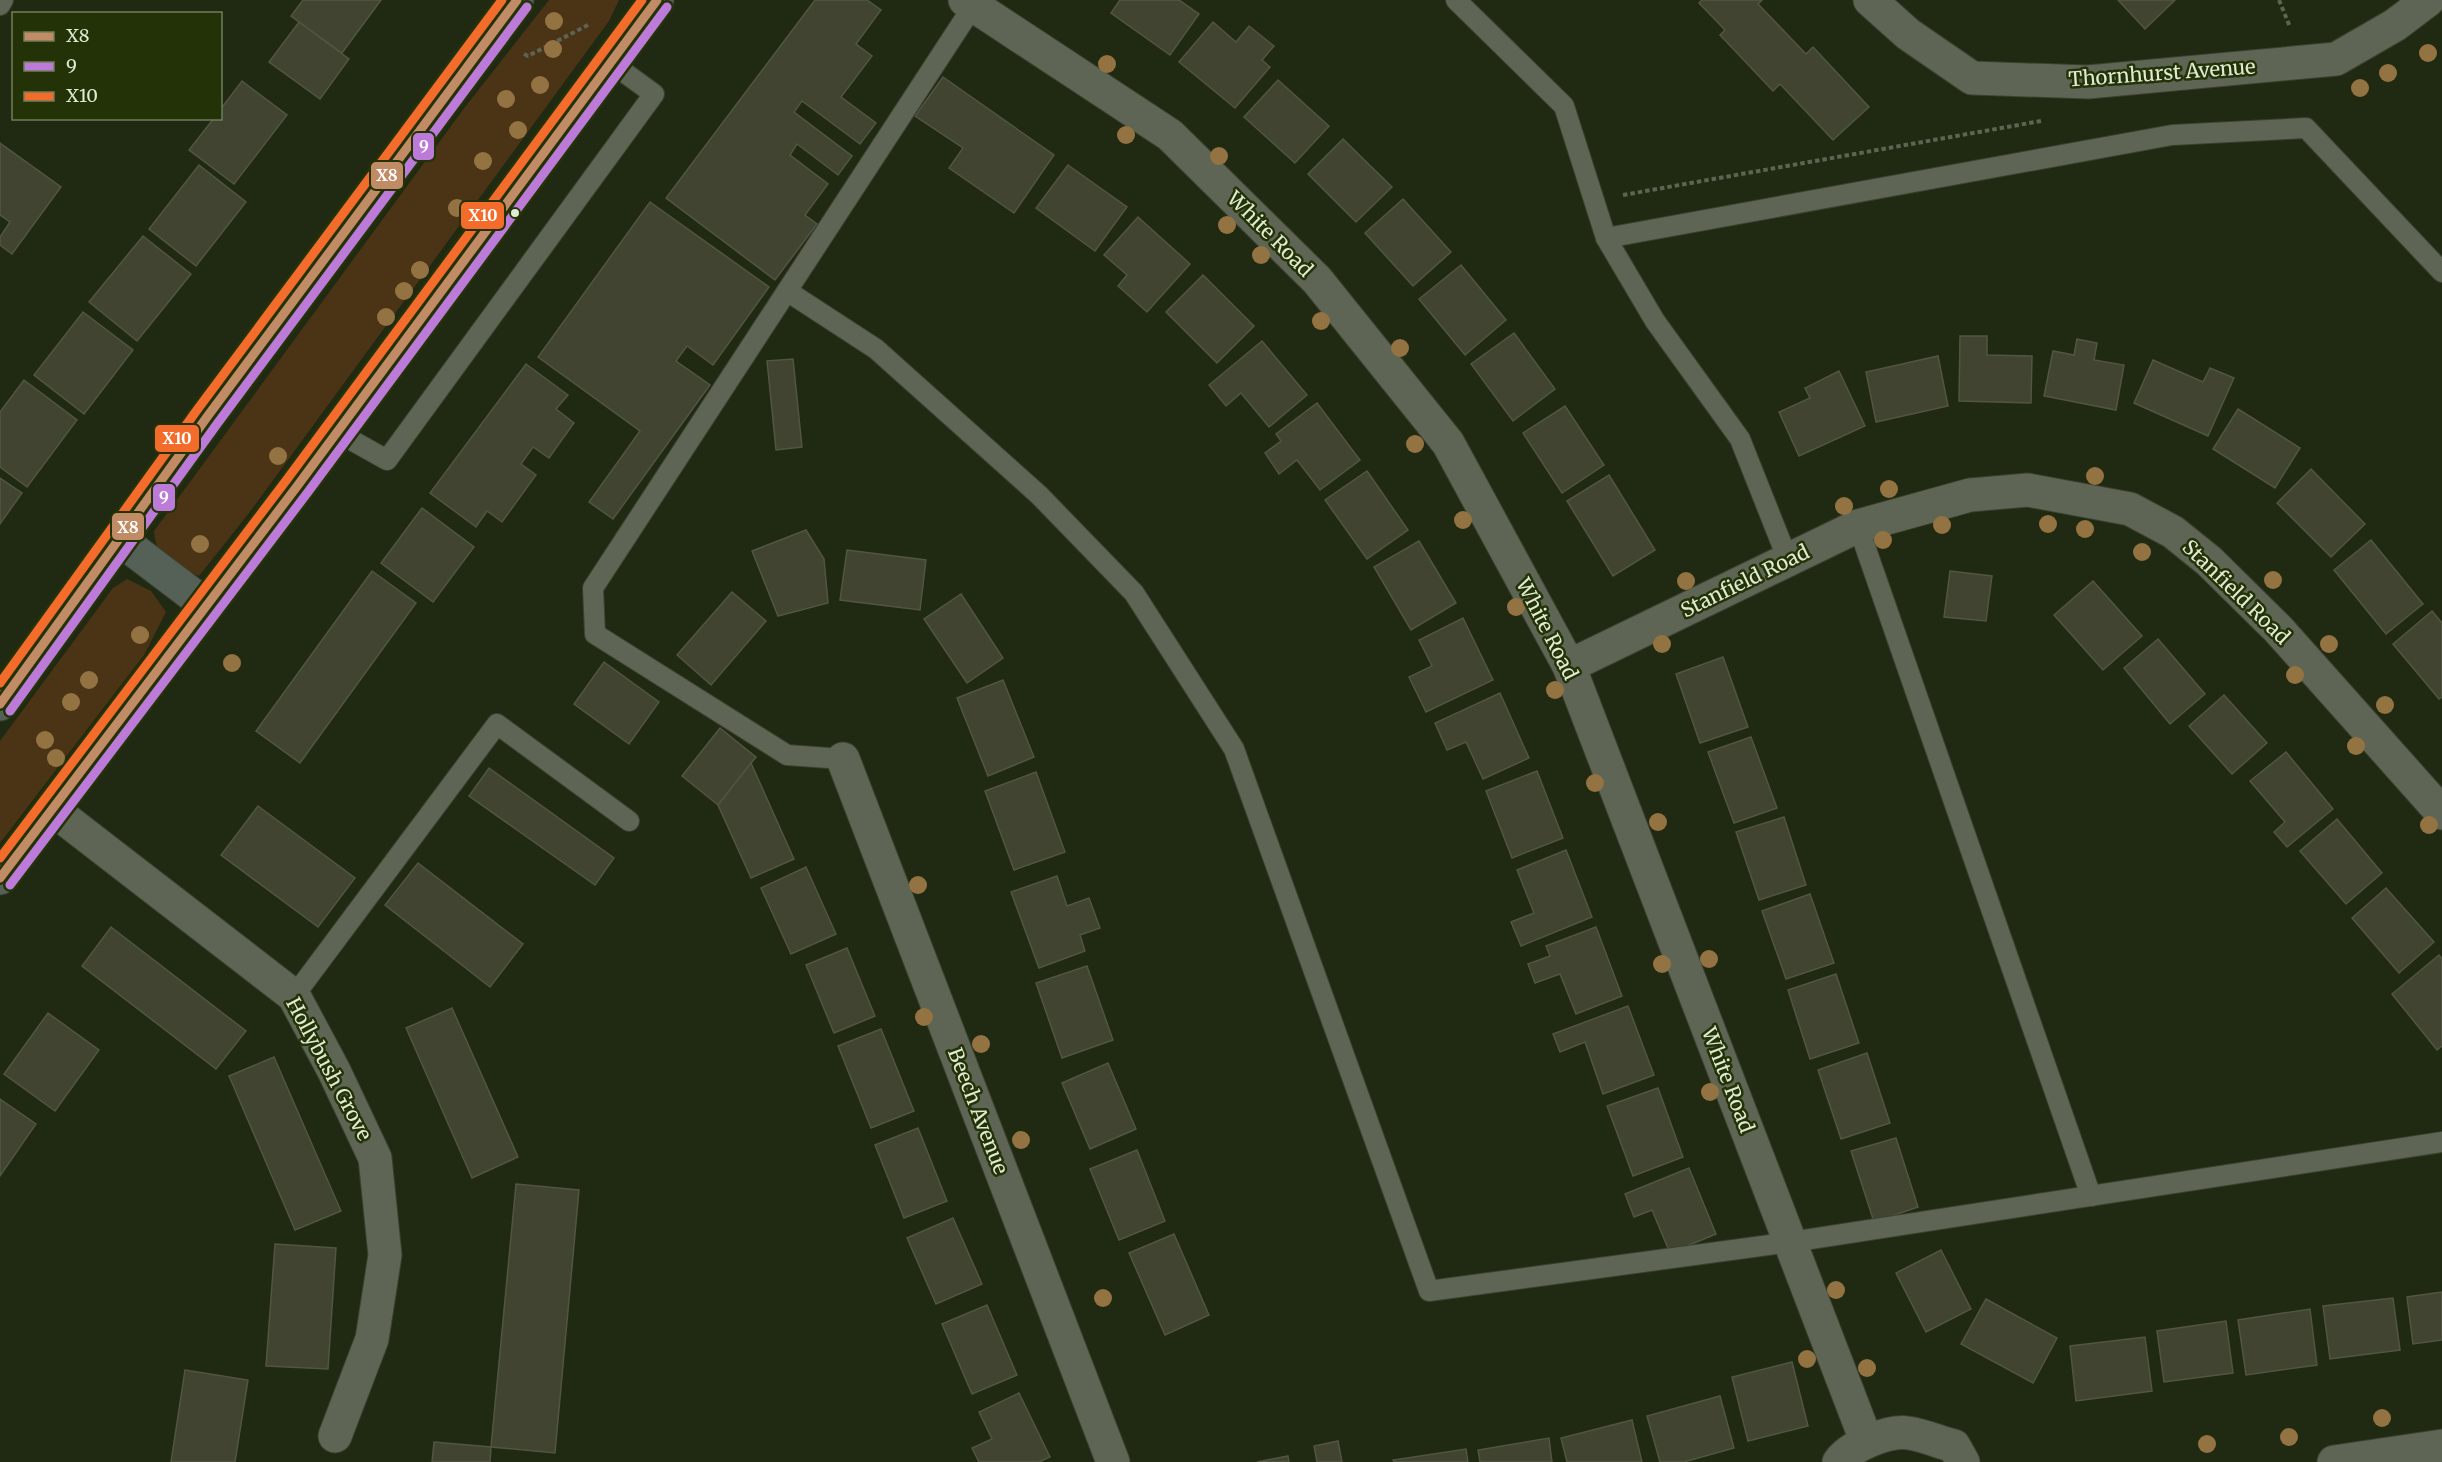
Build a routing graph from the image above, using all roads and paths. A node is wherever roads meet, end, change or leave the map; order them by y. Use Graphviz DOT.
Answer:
graph roads {
  1 [pos="3,0"];
  2 [pos="517,0"];
  3 [pos="1456,0"];
  4 [pos="2428,0"];
  5 [pos="1873,1"];
  6 [pos="972,2"];
  7 [pos="0,5"];
  8 [pos="650,8"];
  9 [pos="494,34"];
  10 [pos="610,62"];
  11 [pos="2053,118"];
  12 [pos="1594,200"];
  13 [pos="1606,238"];
  14 [pos="2442,272"];
  15 [pos="787,291"];
  16 [pos="337,432"];
  17 [pos="1858,526"];
  18 [pos="119,539"];
  19 [pos="1788,560"];
  20 [pos="206,605"];
  21 [pos="1569,666"];
  22 [pos="0,704"];
  23 [pos="843,759"];
  24 [pos="52,808"];
  25 [pos="2442,813"];
  26 [pos="628,821"];
  27 [pos="0,878"];
  28 [pos="294,996"];
  29 [pos="2442,1142"];
  30 [pos="2091,1196"];
  31 [pos="1791,1242"];
  32 [pos="335,1436"];
  33 [pos="1866,1440"];
  34 [pos="2442,1446"];
  35 [pos="1113,1462"];
  36 [pos="1839,1462"];
  37 [pos="1963,1462"];
  38 [pos="2334,1462"];
  1 -- 7 [label="lane"];
  2 -- 9 [label="highway"];
  3 -- 12 [label="lane"];
  4 -- 5 [label="street, Thornhurst Avenue"];
  6 -- 15 [label="lane"];
  6 -- 21 [label="street, White Road"];
  8 -- 9 [label="path"];
  8 -- 10 [label="highway"];
  9 -- 18 [label="highway"];
  10 -- 16 [label="highway"];
  10 -- 16 [label="lane"];
  11 -- 12 [label="path"];
  12 -- 13 [label="lane"];
  13 -- 14 [label="lane"];
  13 -- 19 [label="lane"];
  15 -- 23 [label="lane"];
  15 -- 31 [label="lane"];
  16 -- 20 [label="highway"];
  17 -- 19 [label="street, Stanfield Road"];
  17 -- 25 [label="street, Stanfield Road"];
  17 -- 30 [label="lane"];
  18 -- 20 [label="highway"];
  18 -- 22 [label="highway"];
  19 -- 21 [label="street, Stanfield Road"];
  20 -- 24 [label="highway"];
  21 -- 31 [label="street, White Road"];
  23 -- 35 [label="street, Beech Avenue"];
  24 -- 27 [label="highway"];
  24 -- 28 [label="street, Hollybush Grove"];
  26 -- 28 [label="lane"];
  28 -- 32 [label="street, Hollybush Grove"];
  29 -- 30 [label="lane"];
  30 -- 31 [label="lane"];
  31 -- 33 [label="street, White Road"];
  33 -- 36 [label="street"];
  33 -- 37 [label="street"];
  34 -- 38 [label="street"];
}
